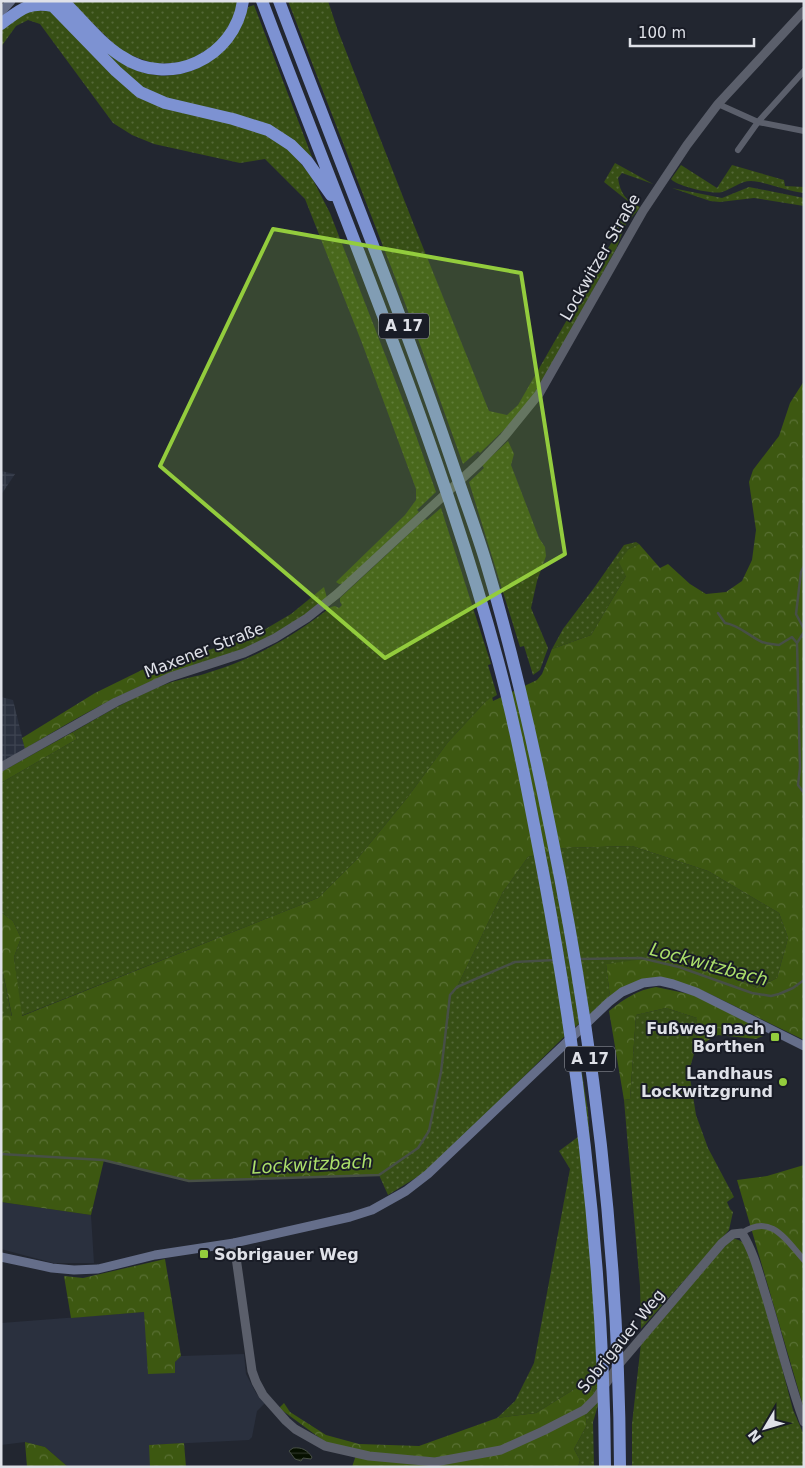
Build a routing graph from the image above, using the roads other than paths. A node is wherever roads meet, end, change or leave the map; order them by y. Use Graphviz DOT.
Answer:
graph roads {
  1 [pos="11,1"];
  2 [pos="21,1"];
  3 [pos="243,1"];
  4 [pos="262,1"];
  5 [pos="278,1"];
  6 [pos="59,3"];
  7 [pos="804,10"];
  8 [pos="1,12"];
  9 [pos="1,24"];
  10 [pos="804,71"];
  11 [pos="718,104"];
  12 [pos="758,122"];
  13 [pos="804,131"];
  14 [pos="738,150"];
  15 [pos="343,213"];
  16 [pos="422,516"];
  17 [pos="1,767"];
  18 [pos="804,1046"];
  19 [pos="742,1233"];
  20 [pos="234,1243"];
  21 [pos="1,1257"];
  22 [pos="804,1260"];
  23 [pos="804,1422"];
  24 [pos="605,1467"];
  25 [pos="620,1467"];
  1 -- 8 [label="main road"];
  2 -- 9 [label="main road"];
  3 -- 6 [label="highway"];
  4 -- 15 [label="highway, A 17"];
  5 -- 25 [label="highway, A 17"];
  6 -- 9 [label="highway"];
  6 -- 15 [label="highway"];
  7 -- 11 [label="street, Lockwitzer Straße"];
  10 -- 12 [label="street"];
  11 -- 12 [label="street"];
  11 -- 16 [label="street, Lockwitzer Straße"];
  12 -- 13 [label="street"];
  12 -- 14 [label="street"];
  15 -- 24 [label="highway, A 17"];
  16 -- 17 [label="street, Maxener Straße"];
  18 -- 20 [label="main road"];
  19 -- 20 [label="street, Sobrigauer Weg"];
  19 -- 22 [label="street"];
  19 -- 23 [label="street"];
  20 -- 21 [label="main road"];
}
